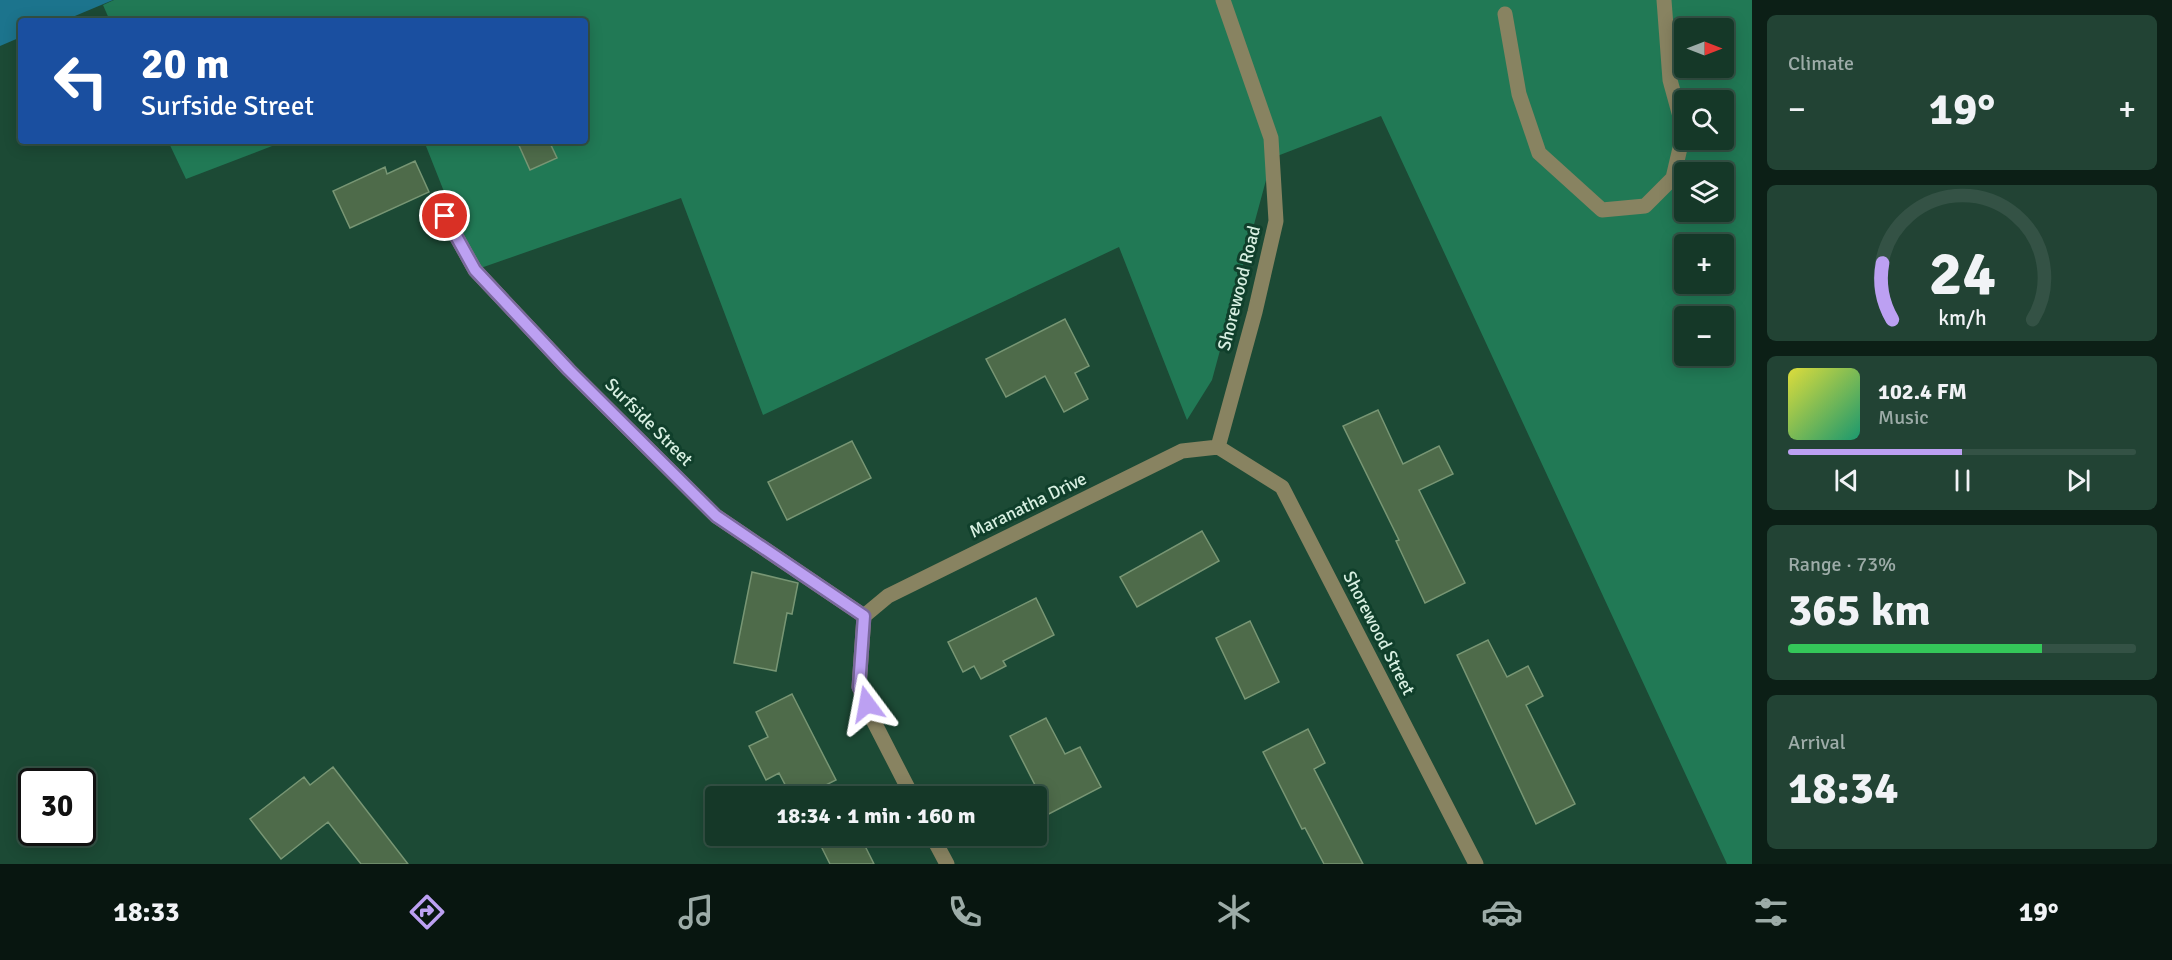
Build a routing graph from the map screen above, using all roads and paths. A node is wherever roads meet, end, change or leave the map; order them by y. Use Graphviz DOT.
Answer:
graph roads {
  1 [pos="1223,0"];
  2 [pos="1664,0"];
  3 [pos="1505,14"];
  4 [pos="445,216"];
  5 [pos="1218,447"];
  6 [pos="864,616"];
  7 [pos="907,786"];
  8 [pos="937,846"];
  9 [pos="947,864"];
  10 [pos="1476,864"];
  1 -- 5 [label="street, Shorewood Road"];
  2 -- 3 [label="street"];
  4 -- 6 [label="street, Surfside Street"];
  5 -- 6 [label="street, Maranatha Drive"];
  5 -- 10 [label="street, Shorewood Street"];
  6 -- 7 [label="street"];
  8 -- 9 [label="street"];
}
